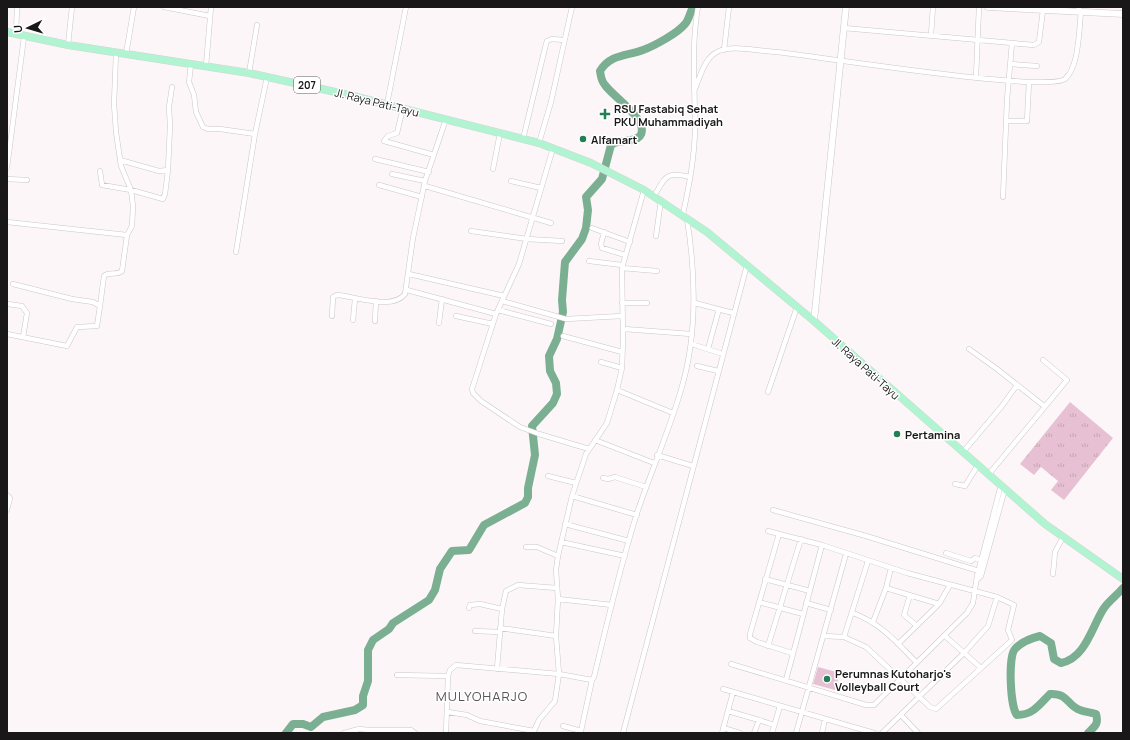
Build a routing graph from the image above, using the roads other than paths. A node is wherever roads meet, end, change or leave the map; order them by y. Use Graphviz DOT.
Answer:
graph roads {
  1 [pos="17,7"];
  2 [pos="72,7"];
  3 [pos="134,7"];
  4 [pos="164,7"];
  5 [pos="211,7"];
  6 [pos="406,7"];
  7 [pos="572,7"];
  8 [pos="698,7"];
  9 [pos="729,7"];
  10 [pos="846,7"];
  11 [pos="933,7"];
  12 [pos="979,7"];
  13 [pos="988,7"];
  14 [pos="1043,10"];
  15 [pos="1080,10"];
  16 [pos="1123,14"];
  17 [pos="210,16"];
  18 [pos="257,25"];
  19 [pos="844,28"];
  20 [pos="7,32"];
  21 [pos="16,34"];
  22 [pos="931,34"];
  23 [pos="24,37"];
  24 [pos="564,40"];
  25 [pos="978,40"];
  26 [pos="1012,43"];
  27 [pos="68,45"];
  28 [pos="724,50"];
  29 [pos="116,54"];
  30 [pos="126,54"];
  31 [pos="841,61"];
  32 [pos="191,64"];
  33 [pos="1011,64"];
  34 [pos="206,66"];
  35 [pos="1037,66"];
  36 [pos="249,73"];
  37 [pos="267,77"];
  38 [pos="976,77"];
  39 [pos="1010,81"];
  40 [pos="1029,82"];
  41 [pos="172,87"];
  42 [pos="694,91"];
  43 [pos="387,104"];
  44 [pos="403,108"];
  45 [pos="446,119"];
  46 [pos="1006,121"];
  47 [pos="500,133"];
  48 [pos="255,134"];
  49 [pos="523,139"];
  50 [pos="539,143"];
  51 [pos="553,148"];
  52 [pos="434,155"];
  53 [pos="375,159"];
  54 [pos="120,160"];
  55 [pos="7,168"];
  56 [pos="492,169"];
  57 [pos="168,170"];
  58 [pos="100,171"];
  59 [pos="429,172"];
  60 [pos="392,174"];
  61 [pos="690,177"];
  62 [pos="7,179"];
  63 [pos="27,180"];
  64 [pos="511,180"];
  65 [pos="425,183"];
  66 [pos="379,185"];
  67 [pos="541,188"];
  68 [pos="131,190"];
  69 [pos="644,190"];
  70 [pos="654,196"];
  71 [pos="422,197"];
  72 [pos="1003,197"];
  73 [pos="661,200"];
  74 [pos="685,216"];
  75 [pos="532,218"];
  76 [pos="7,222"];
  77 [pos="551,223"];
  78 [pos="592,228"];
  79 [pos="471,231"];
  80 [pos="604,232"];
  81 [pos="127,236"];
  82 [pos="656,236"];
  83 [pos="527,239"];
  84 [pos="562,241"];
  85 [pos="630,242"];
  86 [pos="236,252"];
  87 [pos="625,255"];
  88 [pos="589,261"];
  89 [pos="747,265"];
  90 [pos="622,266"];
  91 [pos="657,271"];
  92 [pos="409,274"];
  93 [pos="13,284"];
  94 [pos="407,290"];
  95 [pos="503,298"];
  96 [pos="355,299"];
  97 [pos="442,300"];
  98 [pos="376,301"];
  99 [pos="622,303"];
  100 [pos="647,303"];
  101 [pos="695,303"];
  102 [pos="8,304"];
  103 [pos="100,306"];
  104 [pos="797,307"];
  105 [pos="719,310"];
  106 [pos="497,312"];
  107 [pos="734,313"];
  108 [pos="332,316"];
  109 [pos="456,316"];
  110 [pos="622,316"];
  111 [pos="353,320"];
  112 [pos="375,321"];
  113 [pos="814,321"];
  114 [pos="439,323"];
  115 [pos="493,324"];
  116 [pos="551,324"];
  117 [pos="624,329"];
  118 [pos="7,334"];
  119 [pos="691,334"];
  120 [pos="563,336"];
  121 [pos="23,337"];
  122 [pos="691,344"];
  123 [pos="708,349"];
  124 [pos="969,349"];
  125 [pos="622,352"];
  126 [pos="723,354"];
  127 [pos="1043,360"];
  128 [pos="601,362"];
  129 [pos="696,366"];
  130 [pos="622,368"];
  131 [pos="718,371"];
  132 [pos="1017,385"];
  133 [pos="617,390"];
  134 [pos="768,392"];
  135 [pos="1044,406"];
  136 [pos="673,413"];
  137 [pos="595,440"];
  138 [pos="589,449"];
  139 [pos="963,452"];
  140 [pos="657,455"];
  141 [pos="654,463"];
  142 [pos="978,465"];
  143 [pos="693,466"];
  144 [pos="989,474"];
  145 [pos="548,476"];
  146 [pos="603,478"];
  147 [pos="576,483"];
  148 [pos="955,484"];
  149 [pos="646,487"];
  150 [pos="1003,487"];
  151 [pos="7,495"];
  152 [pos="572,496"];
  153 [pos="7,510"];
  154 [pos="774,510"];
  155 [pos="637,515"];
  156 [pos="565,524"];
  157 [pos="768,531"];
  158 [pos="779,534"];
  159 [pos="1063,537"];
  160 [pos="801,539"];
  161 [pos="629,541"];
  162 [pos="561,542"];
  163 [pos="822,545"];
  164 [pos="526,547"];
  165 [pos="946,553"];
  166 [pos="846,554"];
  167 [pos="984,554"];
  168 [pos="558,556"];
  169 [pos="625,556"];
  170 [pos="981,560"];
  171 [pos="868,561"];
  172 [pos="891,568"];
  173 [pos="980,572"];
  174 [pos="1053,574"];
  175 [pos="765,579"];
  176 [pos="1123,579"];
  177 [pos="787,584"];
  178 [pos="950,585"];
  179 [pos="557,588"];
  180 [pos="886,588"];
  181 [pos="810,590"];
  182 [pos="975,591"];
  183 [pos="910,595"];
  184 [pos="997,597"];
  185 [pos="558,599"];
  186 [pos="759,602"];
  187 [pos="806,603"];
  188 [pos="612,604"];
  189 [pos="939,604"];
  190 [pos="469,608"];
  191 [pos="780,608"];
  192 [pos="502,609"];
  193 [pos="831,610"];
  194 [pos="853,613"];
  195 [pos="803,614"];
  196 [pos="873,622"];
  197 [pos="916,625"];
  198 [pos="500,630"];
  199 [pos="475,631"];
  200 [pos="556,636"];
  201 [pos="824,636"];
  202 [pos="945,636"];
  203 [pos="844,637"];
  204 [pos="898,644"];
  205 [pos="768,646"];
  206 [pos="792,653"];
  207 [pos="964,653"];
  208 [pos="917,663"];
  209 [pos="731,664"];
  210 [pos="981,668"];
  211 [pos="496,669"];
  212 [pos="559,674"];
  213 [pos="397,675"];
  214 [pos="448,676"];
  215 [pos="592,680"];
  216 [pos="786,680"];
  217 [pos="900,680"];
  218 [pos="810,687"];
  219 [pos="723,689"];
  220 [pos="733,692"];
  221 [pos="920,697"];
  222 [pos="780,706"];
  223 [pos="728,711"];
  224 [pos="448,712"];
  225 [pos="802,712"];
  226 [pos="901,715"];
  227 [pos="825,719"];
  228 [pos="759,720"];
  229 [pos="774,725"];
  230 [pos="563,726"];
  231 [pos="368,731"];
  232 [pos="723,731"];
  233 [pos="533,732"];
  234 [pos="581,732"];
  235 [pos="344,733"];
  236 [pos="415,733"];
  237 [pos="446,733"];
  238 [pos="623,733"];
  239 [pos="740,733"];
  240 [pos="754,733"];
  241 [pos="772,733"];
  242 [pos="796,733"];
  243 [pos="822,733"];
  244 [pos="874,733"];
  245 [pos="884,733"];
  246 [pos="918,733"];
  1 -- 21 [label="street"];
  2 -- 27 [label="street"];
  3 -- 30 [label="street"];
  4 -- 17 [label="street"];
  5 -- 17 [label="street"];
  6 -- 43 [label="street"];
  7 -- 24 [label="street"];
  8 -- 42 [label="street"];
  9 -- 28 [label="street"];
  10 -- 19 [label="street"];
  11 -- 22 [label="street"];
  12 -- 25 [label="street"];
  13 -- 14 [label="street"];
  14 -- 15 [label="street"];
  14 -- 26 [label="street"];
  15 -- 16 [label="street"];
  15 -- 40 [label="street"];
  17 -- 34 [label="street"];
  18 -- 36 [label="street"];
  19 -- 22 [label="street"];
  19 -- 31 [label="street"];
  20 -- 21 [label="main road, Jl. Raya Pati-Tayu / 207"];
  21 -- 23 [label="main road, Jl. Raya Pati-Tayu / 207"];
  22 -- 25 [label="street"];
  23 -- 27 [label="main road, Jl. Raya Pati-Tayu / 207"];
  23 -- 55 [label="street"];
  24 -- 49 [label="street"];
  24 -- 50 [label="street"];
  25 -- 26 [label="street"];
  25 -- 38 [label="street"];
  26 -- 33 [label="street"];
  27 -- 29 [label="main road, Jl. Raya Pati-Tayu / 207"];
  28 -- 31 [label="street"];
  28 -- 42 [label="street"];
  29 -- 30 [label="main road, Jl. Raya Pati-Tayu / 207"];
  29 -- 54 [label="street"];
  30 -- 32 [label="main road, Jl. Raya Pati-Tayu / 207"];
  31 -- 38 [label="street"];
  31 -- 113 [label="street"];
  32 -- 34 [label="main road, Jl. Raya Pati-Tayu / 207"];
  32 -- 48 [label="street"];
  33 -- 35 [label="street"];
  33 -- 39 [label="street"];
  34 -- 36 [label="main road, Jl. Raya Pati-Tayu / 207"];
  36 -- 37 [label="main road, Jl. Raya Pati-Tayu / 207"];
  37 -- 43 [label="main road, Jl. Raya Pati-Tayu / 207"];
  37 -- 48 [label="street"];
  38 -- 39 [label="street"];
  39 -- 40 [label="street"];
  39 -- 46 [label="street"];
  40 -- 46 [label="street"];
  41 -- 57 [label="street"];
  42 -- 61 [label="street"];
  43 -- 44 [label="main road, Jl. Raya Pati-Tayu / 207"];
  44 -- 45 [label="main road, Jl. Raya Pati-Tayu / 207"];
  44 -- 52 [label="street"];
  45 -- 47 [label="main road, Jl. Raya Pati-Tayu / 207"];
  45 -- 52 [label="street"];
  46 -- 72 [label="street"];
  47 -- 49 [label="main road, Jl. Raya Pati-Tayu / 207"];
  47 -- 56 [label="street"];
  48 -- 86 [label="street"];
  49 -- 50 [label="main road, Jl. Raya Pati-Tayu / 207"];
  50 -- 51 [label="main road, Jl. Raya Pati-Tayu / 207"];
  51 -- 67 [label="street"];
  51 -- 69 [label="main road, Jl. Raya Pati-Tayu / 207"];
  52 -- 59 [label="street"];
  53 -- 59 [label="street"];
  54 -- 57 [label="street"];
  54 -- 68 [label="street"];
  57 -- 68 [label="street"];
  58 -- 68 [label="street"];
  59 -- 65 [label="street"];
  60 -- 65 [label="street"];
  61 -- 70 [label="street"];
  61 -- 74 [label="street"];
  62 -- 63 [label="street"];
  64 -- 67 [label="street"];
  65 -- 71 [label="street"];
  65 -- 75 [label="street"];
  66 -- 71 [label="street"];
  67 -- 75 [label="street"];
  68 -- 81 [label="street"];
  69 -- 70 [label="main road, Jl. Raya Pati-Tayu"];
  69 -- 85 [label="street"];
  70 -- 73 [label="main road, Jl. Raya Pati-Tayu"];
  71 -- 92 [label="street"];
  73 -- 74 [label="main road, Jl. Raya Pati-Tayu"];
  73 -- 82 [label="street"];
  74 -- 89 [label="main road, Jl. Raya Pati-Tayu"];
  74 -- 101 [label="street"];
  75 -- 77 [label="street"];
  75 -- 83 [label="street"];
  76 -- 81 [label="street"];
  78 -- 80 [label="street"];
  79 -- 83 [label="street"];
  80 -- 85 [label="street"];
  80 -- 87 [label="street"];
  81 -- 103 [label="street"];
  83 -- 84 [label="street"];
  83 -- 95 [label="street"];
  85 -- 87 [label="street"];
  87 -- 90 [label="street"];
  88 -- 90 [label="street"];
  89 -- 104 [label="main road, Jl. Raya Pati-Tayu"];
  89 -- 107 [label="street"];
  90 -- 91 [label="street"];
  90 -- 99 [label="street"];
  92 -- 94 [label="street"];
  92 -- 95 [label="street"];
  93 -- 103 [label="street"];
  94 -- 97 [label="street"];
  94 -- 98 [label="street"];
  95 -- 106 [label="street"];
  95 -- 110 [label="street"];
  96 -- 98 [label="street"];
  96 -- 108 [label="street"];
  96 -- 111 [label="street"];
  97 -- 106 [label="street"];
  97 -- 114 [label="street"];
  98 -- 112 [label="street"];
  99 -- 100 [label="street"];
  99 -- 110 [label="street"];
  101 -- 105 [label="street"];
  101 -- 119 [label="street"];
  102 -- 121 [label="street"];
  103 -- 121 [label="street"];
  104 -- 113 [label="main road, Jl. Raya Pati-Tayu"];
  104 -- 134 [label="street"];
  105 -- 107 [label="street"];
  105 -- 123 [label="street"];
  106 -- 115 [label="street"];
  106 -- 116 [label="street"];
  107 -- 126 [label="street"];
  109 -- 115 [label="street"];
  110 -- 117 [label="street"];
  113 -- 139 [label="main road, Jl. Raya Pati-Tayu"];
  115 -- 138 [label="street"];
  117 -- 119 [label="street"];
  117 -- 125 [label="street"];
  118 -- 121 [label="street"];
  119 -- 122 [label="street"];
  120 -- 125 [label="street"];
  122 -- 123 [label="street"];
  122 -- 136 [label="street"];
  123 -- 126 [label="street"];
  124 -- 132 [label="street"];
  125 -- 130 [label="street"];
  126 -- 131 [label="street"];
  127 -- 135 [label="street"];
  128 -- 130 [label="street"];
  129 -- 131 [label="street"];
  130 -- 133 [label="street"];
  131 -- 143 [label="street"];
  132 -- 135 [label="street"];
  132 -- 139 [label="street"];
  133 -- 136 [label="street"];
  133 -- 137 [label="street"];
  135 -- 144 [label="street"];
  136 -- 140 [label="street"];
  137 -- 138 [label="street"];
  137 -- 141 [label="street"];
  138 -- 147 [label="street"];
  139 -- 142 [label="main road, Jl. Raya Pati-Tayu"];
  140 -- 141 [label="street"];
  140 -- 143 [label="street"];
  141 -- 149 [label="street"];
  142 -- 144 [label="main road, Jl. Raya Pati-Tayu"];
  142 -- 148 [label="street"];
  143 -- 238 [label="street"];
  144 -- 150 [label="main road, Jl. Raya Pati-Tayu"];
  145 -- 147 [label="street"];
  146 -- 149 [label="street"];
  147 -- 152 [label="street"];
  149 -- 155 [label="street"];
  150 -- 159 [label="main road, Jl. Raya Pati-Tayu"];
  150 -- 167 [label="street"];
  151 -- 153 [label="street"];
  152 -- 155 [label="street"];
  152 -- 156 [label="street"];
  154 -- 173 [label="street"];
  155 -- 161 [label="street"];
  156 -- 161 [label="street"];
  156 -- 162 [label="street"];
  157 -- 158 [label="street"];
  158 -- 160 [label="street"];
  158 -- 175 [label="street"];
  159 -- 174 [label="street"];
  159 -- 176 [label="main road, Jl. Raya Pati-Tayu"];
  160 -- 163 [label="street"];
  160 -- 177 [label="street"];
  161 -- 169 [label="street"];
  162 -- 168 [label="street"];
  162 -- 169 [label="street"];
  163 -- 166 [label="street"];
  163 -- 181 [label="street"];
  164 -- 168 [label="street"];
  165 -- 170 [label="street"];
  166 -- 171 [label="street"];
  166 -- 193 [label="street"];
  167 -- 170 [label="street"];
  167 -- 173 [label="street"];
  168 -- 179 [label="street"];
  169 -- 188 [label="street"];
  170 -- 173 [label="street"];
  171 -- 172 [label="street"];
  171 -- 194 [label="street"];
  172 -- 178 [label="street"];
  172 -- 180 [label="street"];
  173 -- 182 [label="street"];
  175 -- 177 [label="street"];
  175 -- 186 [label="street"];
  177 -- 181 [label="street"];
  177 -- 191 [label="street"];
  178 -- 182 [label="street"];
  178 -- 189 [label="street"];
  179 -- 185 [label="street"];
  179 -- 192 [label="street"];
  180 -- 183 [label="street"];
  180 -- 196 [label="street"];
  181 -- 187 [label="street"];
  182 -- 184 [label="street"];
  182 -- 202 [label="street"];
  183 -- 189 [label="street"];
  183 -- 197 [label="street"];
  184 -- 207 [label="street"];
  184 -- 210 [label="street"];
  185 -- 188 [label="street"];
  185 -- 200 [label="street"];
  186 -- 191 [label="street"];
  186 -- 205 [label="street"];
  187 -- 193 [label="street"];
  187 -- 195 [label="street"];
  188 -- 215 [label="street"];
  189 -- 197 [label="street"];
  190 -- 192 [label="street"];
  191 -- 195 [label="street"];
  191 -- 205 [label="street"];
  192 -- 198 [label="street"];
  193 -- 201 [label="street"];
  194 -- 196 [label="street"];
  194 -- 203 [label="street"];
  195 -- 206 [label="street"];
  196 -- 204 [label="street"];
  197 -- 204 [label="street"];
  198 -- 199 [label="street"];
  198 -- 200 [label="street"];
  198 -- 211 [label="street"];
  200 -- 212 [label="street"];
  201 -- 203 [label="street"];
  201 -- 218 [label="street"];
  202 -- 207 [label="street"];
  202 -- 208 [label="street"];
  203 -- 217 [label="street"];
  204 -- 208 [label="street"];
  205 -- 206 [label="street"];
  206 -- 216 [label="street"];
  207 -- 210 [label="street"];
  207 -- 221 [label="street"];
  208 -- 217 [label="street"];
  209 -- 216 [label="street"];
  210 -- 221 [label="street"];
  211 -- 212 [label="street"];
  211 -- 214 [label="street"];
  212 -- 215 [label="street"];
  212 -- 233 [label="street"];
  213 -- 214 [label="street"];
  214 -- 224 [label="street"];
  215 -- 234 [label="street"];
  216 -- 218 [label="street"];
  217 -- 218 [label="street"];
  217 -- 221 [label="street"];
  218 -- 225 [label="street"];
  219 -- 220 [label="street"];
  220 -- 222 [label="street"];
  220 -- 223 [label="street"];
  221 -- 226 [label="street"];
  222 -- 225 [label="street"];
  222 -- 229 [label="street"];
  223 -- 228 [label="street"];
  223 -- 232 [label="street"];
  224 -- 233 [label="street"];
  224 -- 237 [label="street"];
  225 -- 227 [label="street"];
  225 -- 242 [label="street"];
  226 -- 245 [label="street"];
  226 -- 246 [label="street"];
  227 -- 243 [label="street"];
  227 -- 244 [label="street"];
  228 -- 229 [label="street"];
  228 -- 240 [label="street"];
  229 -- 241 [label="street"];
  230 -- 234 [label="street"];
  231 -- 235 [label="street"];
  231 -- 236 [label="street"];
  232 -- 239 [label="street"];
}
